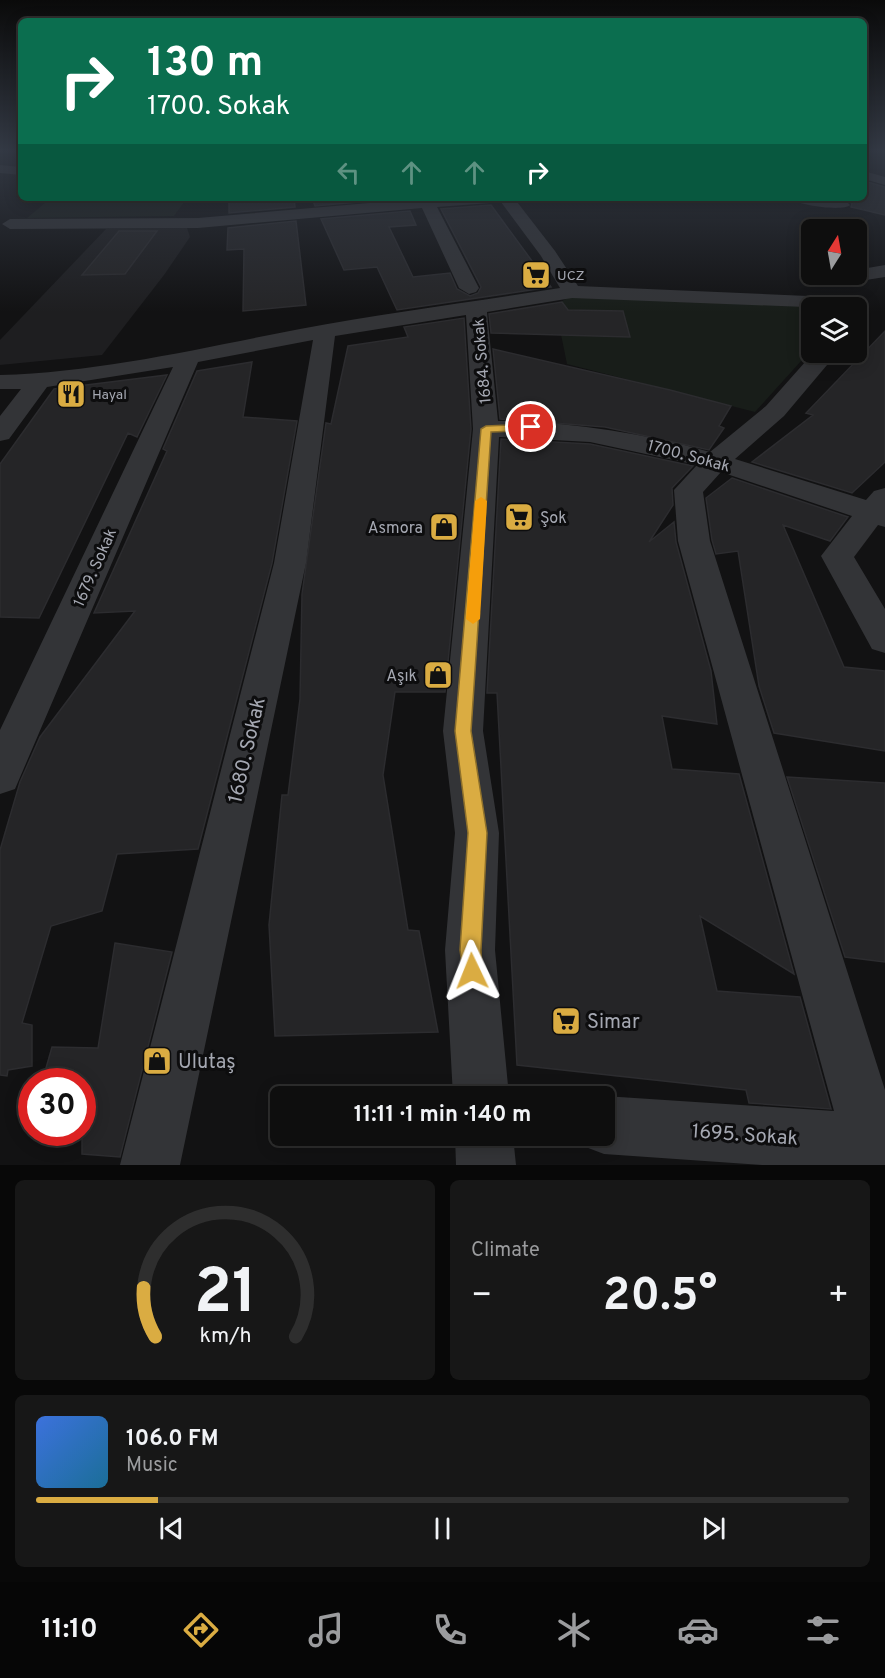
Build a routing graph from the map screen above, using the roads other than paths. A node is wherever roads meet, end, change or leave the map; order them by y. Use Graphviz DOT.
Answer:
graph roads {
  1 [pos="255,203"];
  2 [pos="339,203"];
  3 [pos="427,203"];
  4 [pos="510,203"];
  5 [pos="843,203"];
  6 [pos="37,205"];
  7 [pos="294,205"];
  8 [pos="204,206"];
  9 [pos="254,218"];
  10 [pos="846,219"];
  11 [pos="198,223"];
  12 [pos="5,227"];
  13 [pos="885,271"];
  14 [pos="867,273"];
  15 [pos="572,292"];
  16 [pos="472,298"];
  17 [pos="801,307"];
  18 [pos="325,331"];
  19 [pos="188,358"];
  20 [pos="817,363"];
  21 [pos="0,381"];
  22 [pos="39,381"];
  23 [pos="486,429"];
  24 [pos="0,433"];
  25 [pos="716,461"];
  26 [pos="880,508"];
  27 [pos="885,639"];
  28 [pos="0,775"];
  29 [pos="480,1086"];
  30 [pos="615,1126"];
  31 [pos="878,1143"];
  32 [pos="485,1146"];
  33 [pos="150,1165"];
  34 [pos="486,1165"];
  1 -- 9 [label="street"];
  2 -- 7 [label="street"];
  3 -- 16 [label="street"];
  4 -- 15 [label="street"];
  5 -- 10 [label="street"];
  6 -- 12 [label="street"];
  7 -- 9 [label="street"];
  8 -- 11 [label="street"];
  9 -- 11 [label="street"];
  11 -- 12 [label="street"];
  13 -- 14 [label="street"];
  15 -- 16 [label="street"];
  15 -- 17 [label="street"];
  16 -- 18 [label="street"];
  16 -- 23 [label="street, 1684. Sokak"];
  18 -- 19 [label="street"];
  18 -- 33 [label="street, 1680. Sokak"];
  19 -- 22 [label="street"];
  19 -- 28 [label="street, 1679. Sokak"];
  20 -- 25 [label="street"];
  21 -- 22 [label="street"];
  22 -- 24 [label="street"];
  23 -- 25 [label="street, 1700. Sokak"];
  23 -- 29 [label="street, 1684. Sokak"];
  25 -- 26 [label="street, 1700. Sokak"];
  25 -- 31 [label="street"];
  26 -- 27 [label="street"];
  30 -- 31 [label="street, 1695. Sokak"];
  32 -- 34 [label="street"];
}
